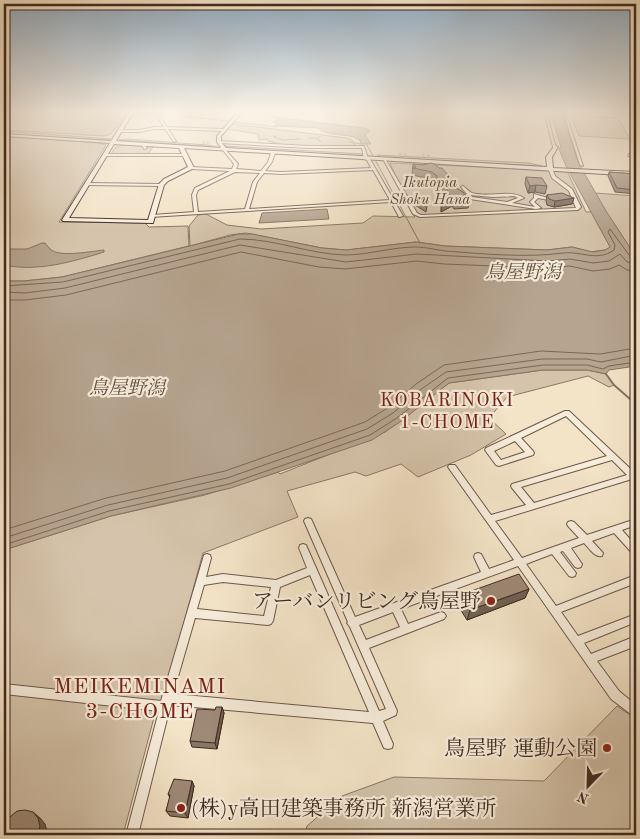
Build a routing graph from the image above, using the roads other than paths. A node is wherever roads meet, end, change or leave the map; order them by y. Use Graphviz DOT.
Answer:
graph roads {
  1 [pos="108,150"];
  2 [pos="182,150"];
  3 [pos="225,150"];
  4 [pos="254,150"];
  5 [pos="311,150"];
  6 [pos="553,150"];
  7 [pos="577,150"];
  8 [pos="273,153"];
  9 [pos="105,155"];
  10 [pos="185,155"];
  11 [pos="630,155"];
  12 [pos="636,155"];
  13 [pos="367,157"];
  14 [pos="381,158"];
  15 [pos="549,165"];
  16 [pos="564,166"];
  17 [pos="582,167"];
  18 [pos="191,168"];
  19 [pos="374,169"];
  20 [pos="636,169"];
  21 [pos="233,171"];
  22 [pos="262,173"];
  23 [pos="636,174"];
  24 [pos="87,184"];
  25 [pos="161,185"];
  26 [pos="478,185"];
  27 [pos="463,187"];
  28 [pos="470,196"];
  29 [pos="478,196"];
  30 [pos="497,196"];
  31 [pos="549,199"];
  32 [pos="393,201"];
  33 [pos="513,201"];
  34 [pos="495,202"];
  35 [pos="532,202"];
  36 [pos="501,204"];
  37 [pos="551,207"];
  38 [pos="539,208"];
  39 [pos="247,209"];
  40 [pos="196,212"];
  41 [pos="152,216"];
  42 [pos="401,216"];
  43 [pos="516,437"];
  44 [pos="612,457"];
  45 [pos="452,467"];
  46 [pos="634,478"];
  47 [pos="532,505"];
  48 [pos="489,519"];
  49 [pos="308,521"];
  50 [pos="636,522"];
  51 [pos="571,524"];
  52 [pos="615,529"];
  53 [pos="586,539"];
  54 [pos="565,546"];
  55 [pos="303,548"];
  56 [pos="554,550"];
  57 [pos="636,551"];
  58 [pos="599,553"];
  59 [pos="478,557"];
  60 [pos="207,558"];
  61 [pos="520,562"];
  62 [pos="578,564"];
  63 [pos="313,570"];
  64 [pos="572,573"];
  65 [pos="488,574"];
  66 [pos="633,580"];
  67 [pos="200,582"];
  68 [pos="276,584"];
  69 [pos="395,607"];
  70 [pos="556,610"];
  71 [pos="192,613"];
  72 [pos="441,616"];
  73 [pos="636,618"];
  74 [pos="352,623"];
  75 [pos="406,629"];
  76 [pos="636,641"];
  77 [pos="577,642"];
  78 [pos="363,646"];
  79 [pos="590,659"];
  80 [pos="4,689"];
  81 [pos="166,703"];
  82 [pos="636,711"];
  83 [pos="377,718"];
  84 [pos="388,744"];
  85 [pos="132,835"];
  1 -- 9 [label="main road"];
  2 -- 10 [label="main road"];
  3 -- 21 [label="street"];
  4 -- 8 [label="main road"];
  5 -- 13 [label="main road"];
  6 -- 15 [label="main road"];
  7 -- 17 [label="street"];
  8 -- 13 [label="main road"];
  8 -- 22 [label="street"];
  9 -- 10 [label="street"];
  9 -- 24 [label="main road"];
  10 -- 18 [label="main road"];
  11 -- 12 [label="street"];
  13 -- 14 [label="main road"];
  13 -- 19 [label="street"];
  14 -- 15 [label="main road"];
  14 -- 15 [label="main road"];
  14 -- 15 [label="street"];
  15 -- 16 [label="main road"];
  15 -- 16 [label="main road"];
  16 -- 17 [label="main road"];
  17 -- 20 [label="main road"];
  17 -- 23 [label="main road"];
  18 -- 21 [label="street"];
  18 -- 25 [label="main road"];
  19 -- 22 [label="street"];
  19 -- 32 [label="street"];
  21 -- 22 [label="street"];
  21 -- 40 [label="street"];
  22 -- 39 [label="street"];
  24 -- 25 [label="street"];
  24 -- 41 [label="main road"];
  25 -- 41 [label="main road"];
  26 -- 29 [label="street"];
  27 -- 28 [label="street"];
  28 -- 29 [label="street"];
  28 -- 34 [label="street"];
  29 -- 30 [label="street"];
  29 -- 34 [label="street"];
  30 -- 33 [label="street"];
  30 -- 33 [label="street"];
  31 -- 35 [label="street"];
  32 -- 39 [label="street"];
  32 -- 42 [label="street"];
  33 -- 35 [label="street"];
  33 -- 36 [label="street"];
  34 -- 36 [label="street"];
  35 -- 38 [label="street"];
  36 -- 38 [label="street"];
  37 -- 38 [label="street"];
  39 -- 40 [label="street"];
  40 -- 41 [label="street"];
  43 -- 43 [label="street"];
  43 -- 44 [label="street"];
  44 -- 46 [label="street"];
  44 -- 47 [label="street"];
  45 -- 48 [label="street"];
  46 -- 47 [label="street"];
  47 -- 48 [label="street"];
  48 -- 61 [label="street"];
  49 -- 74 [label="street"];
  50 -- 52 [label="street"];
  51 -- 53 [label="street"];
  52 -- 53 [label="street"];
  52 -- 57 [label="street"];
  53 -- 54 [label="street"];
  53 -- 58 [label="street"];
  54 -- 56 [label="street"];
  54 -- 62 [label="street"];
  55 -- 63 [label="street"];
  56 -- 61 [label="street"];
  56 -- 64 [label="street"];
  59 -- 65 [label="street"];
  60 -- 67 [label="street"];
  61 -- 65 [label="street"];
  61 -- 70 [label="street"];
  63 -- 68 [label="street"];
  63 -- 83 [label="street"];
  65 -- 69 [label="street"];
  66 -- 70 [label="street"];
  67 -- 68 [label="street"];
  67 -- 71 [label="street"];
  68 -- 71 [label="street"];
  69 -- 74 [label="street"];
  69 -- 75 [label="street"];
  70 -- 77 [label="street"];
  71 -- 81 [label="street"];
  72 -- 75 [label="street"];
  73 -- 77 [label="street"];
  74 -- 78 [label="street"];
  75 -- 78 [label="street"];
  76 -- 79 [label="street"];
  77 -- 79 [label="street"];
  78 -- 83 [label="street"];
  79 -- 82 [label="street"];
  80 -- 81 [label="street"];
  81 -- 83 [label="street"];
  81 -- 85 [label="street"];
  83 -- 84 [label="street"];
}
